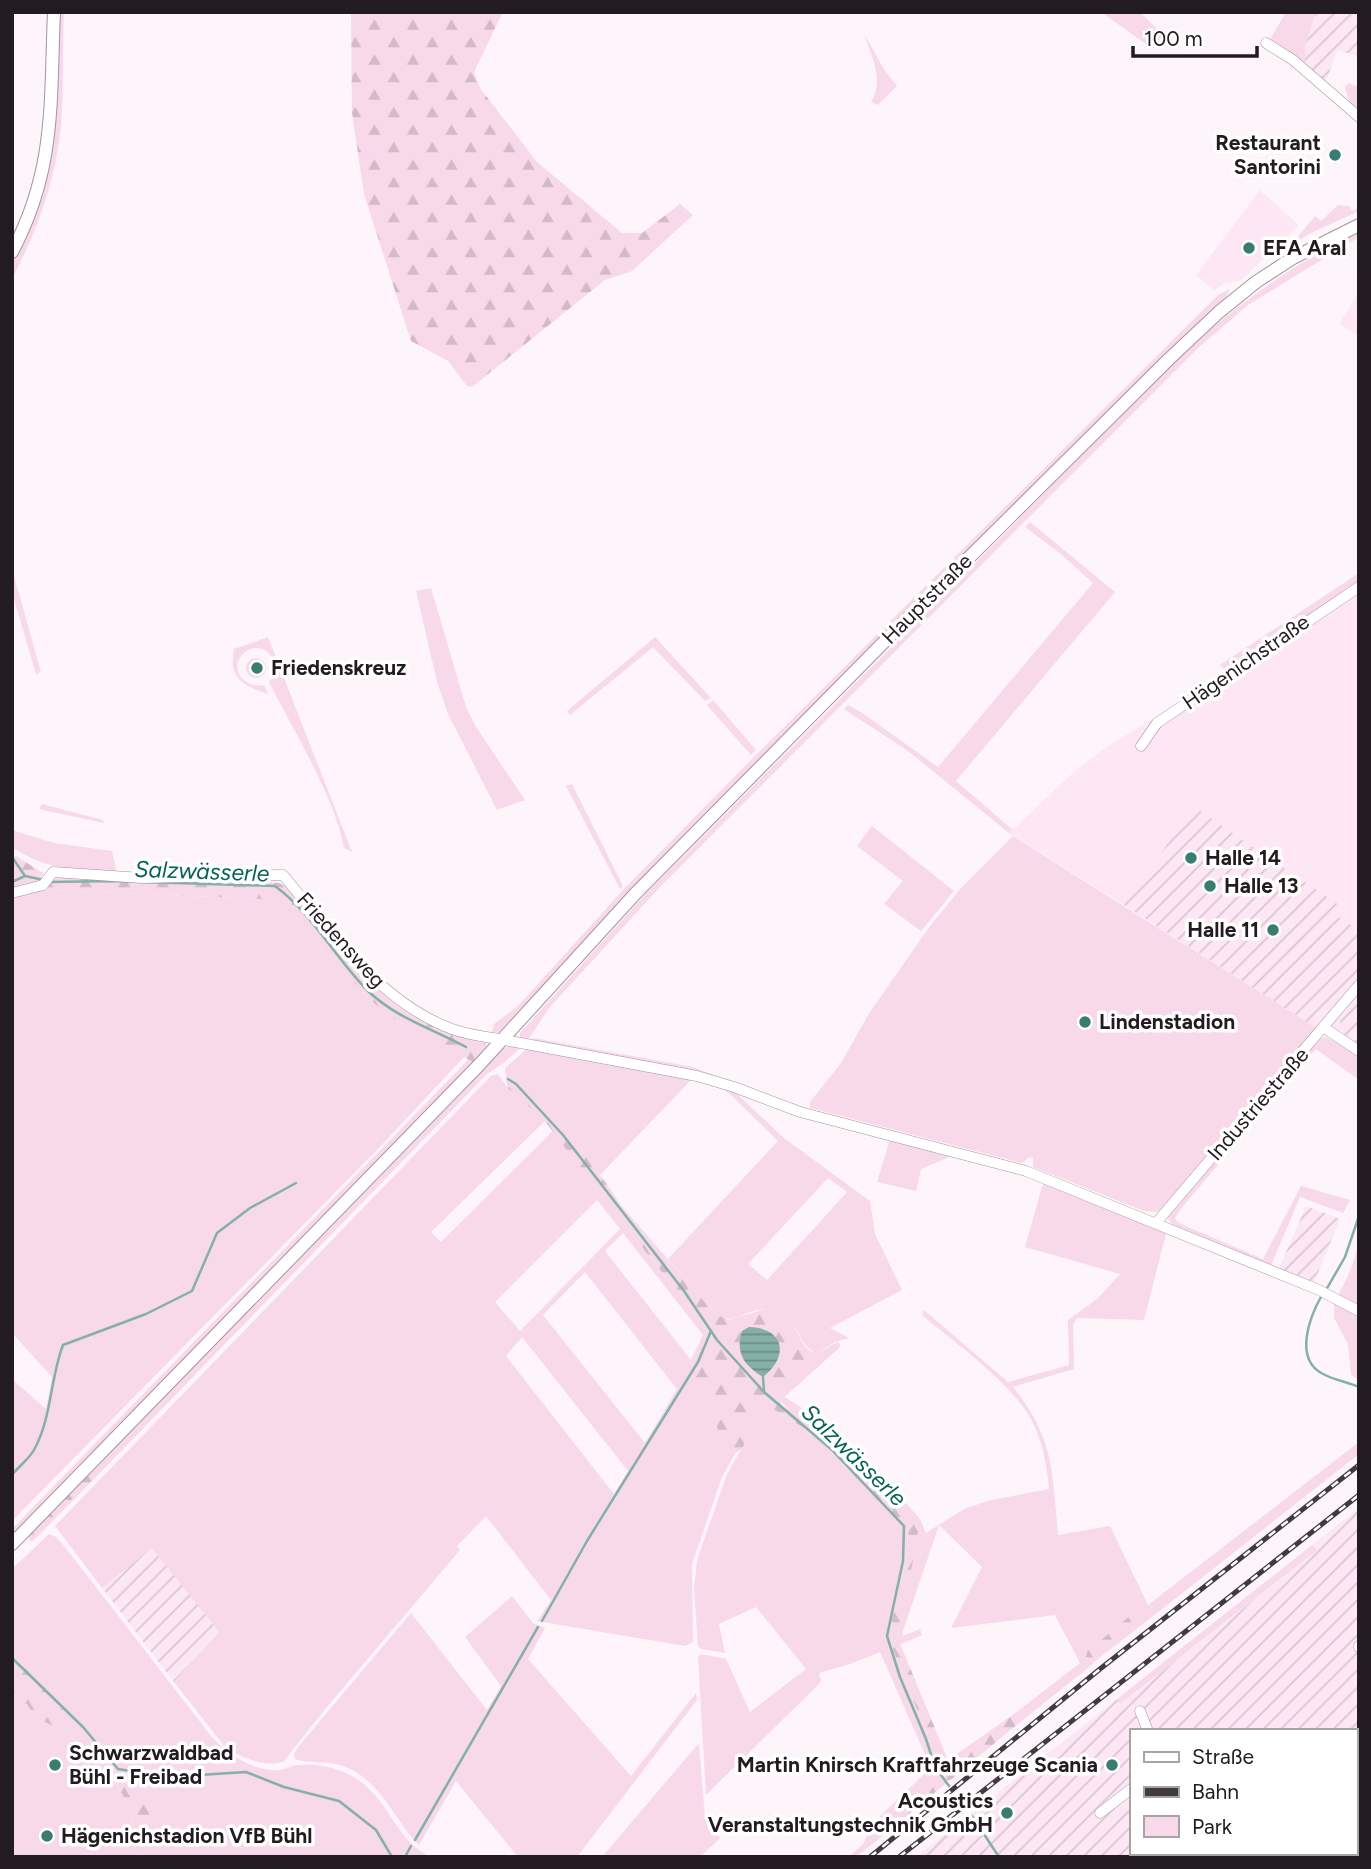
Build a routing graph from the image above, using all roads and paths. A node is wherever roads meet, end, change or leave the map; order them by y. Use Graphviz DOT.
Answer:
graph roads {
  1 [pos="54,12"];
  2 [pos="1266,43"];
  3 [pos="1359,117"];
  4 [pos="1359,225"];
  5 [pos="12,252"];
  6 [pos="1359,587"];
  7 [pos="1141,746"];
  8 [pos="12,893"];
  9 [pos="1359,985"];
  10 [pos="1323,1027"];
  11 [pos="503,1040"];
  12 [pos="1359,1051"];
  13 [pos="1156,1223"];
  14 [pos="1359,1311"];
  15 [pos="12,1544"];
  16 [pos="1140,1711"];
  17 [pos="1147,1729"];
  18 [pos="1130,1791"];
  19 [pos="1100,1813"];
  1 -- 5 [label="street"];
  2 -- 3 [label="street"];
  4 -- 11 [label="street, Hauptstraße"];
  6 -- 7 [label="street, Hägenichstraße"];
  8 -- 11 [label="street, Friedensweg"];
  9 -- 10 [label="street, Industriestraße"];
  10 -- 12 [label="street"];
  10 -- 13 [label="street, Industriestraße"];
  11 -- 13 [label="street, Friedensweg"];
  11 -- 15 [label="street, Hauptstraße"];
  13 -- 14 [label="street, Friedensweg"];
  16 -- 17 [label="street"];
  18 -- 19 [label="street"];
}
